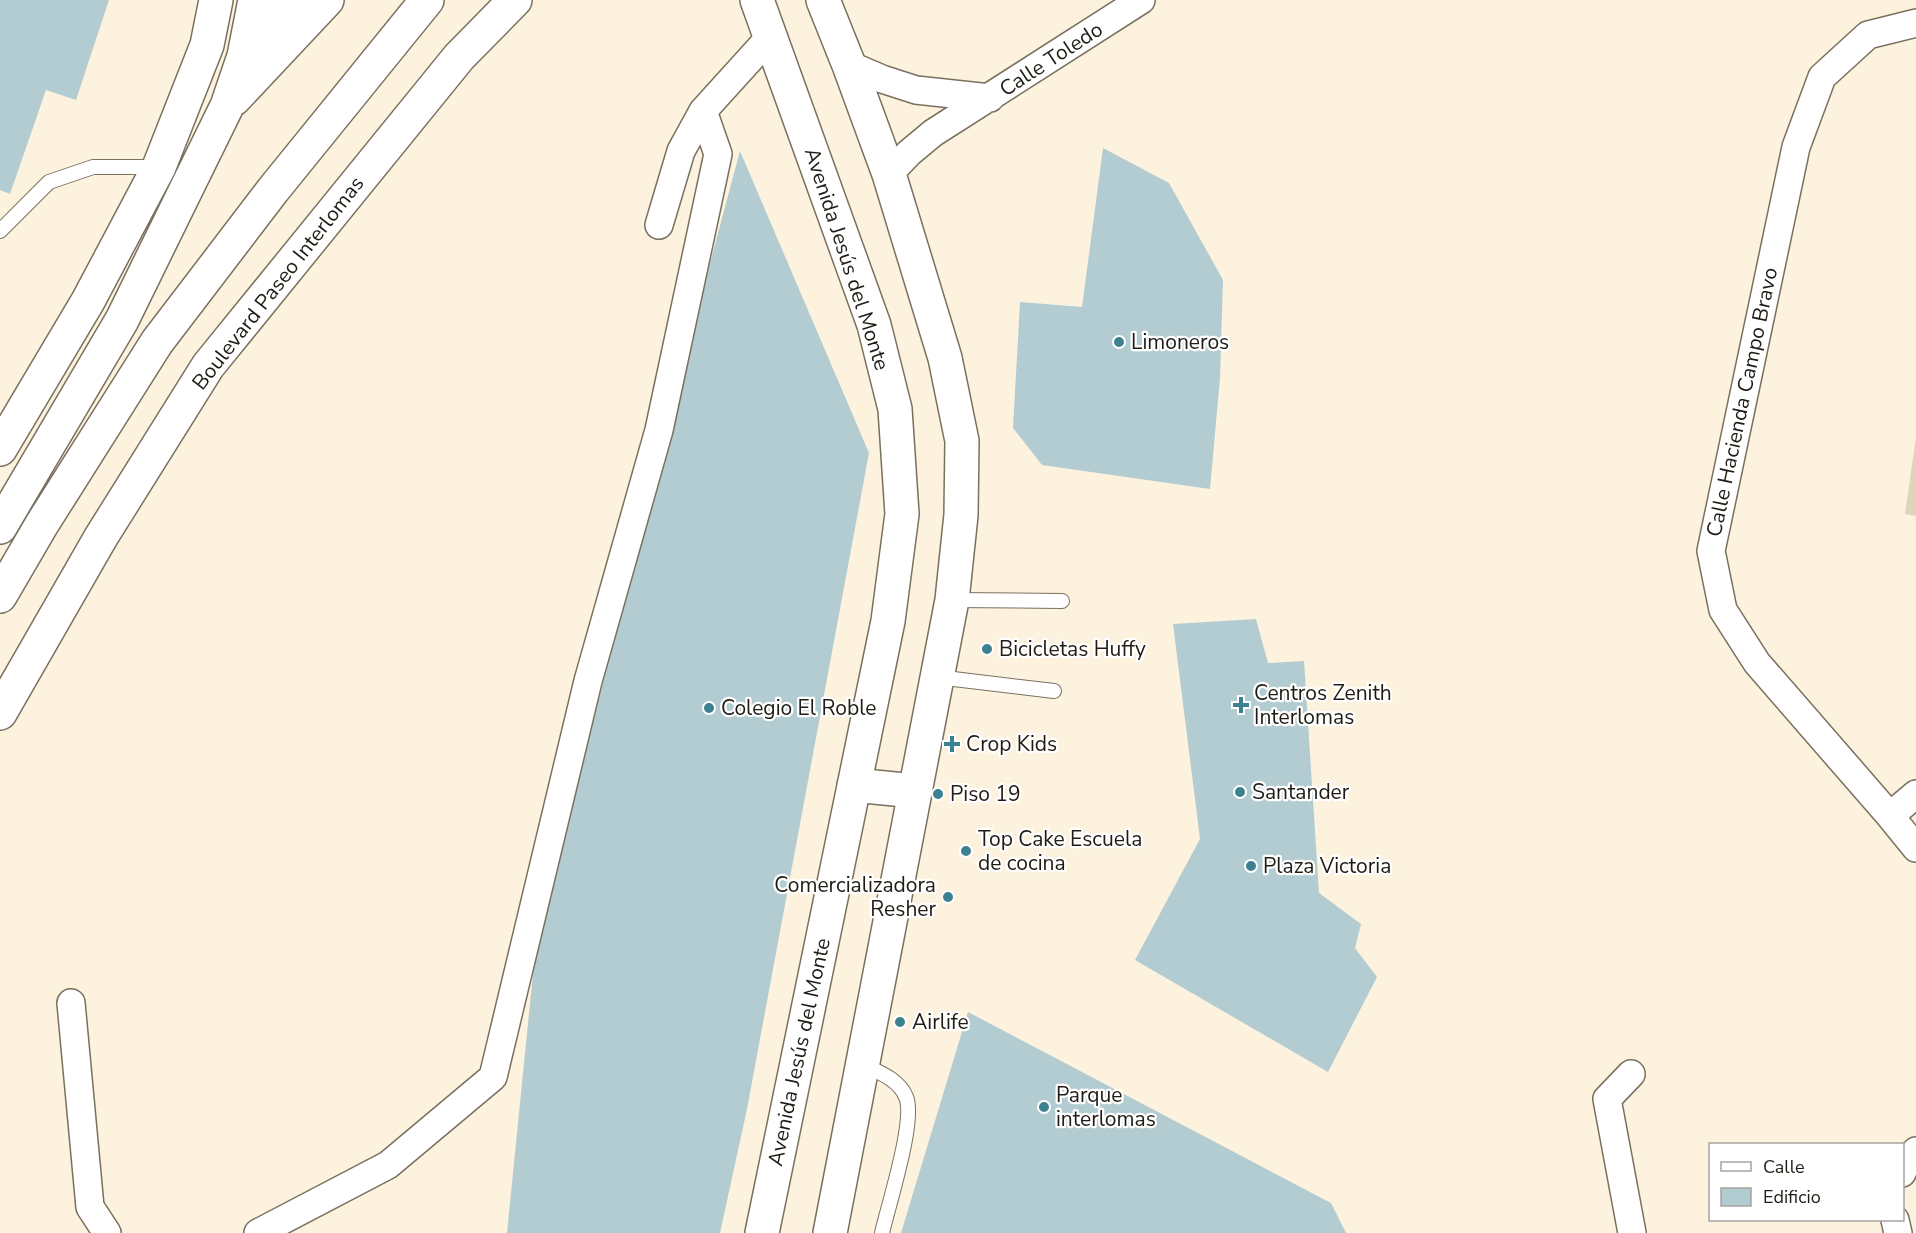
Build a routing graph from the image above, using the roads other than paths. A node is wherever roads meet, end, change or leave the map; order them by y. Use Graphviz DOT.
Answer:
graph roads {
  1 [pos="216,0"];
  2 [pos="255,0"];
  3 [pos="291,0"];
  4 [pos="327,0"];
  5 [pos="428,0"];
  6 [pos="514,0"];
  7 [pos="823,0"];
  8 [pos="1141,0"];
  9 [pos="762,15"];
  10 [pos="1916,23"];
  11 [pos="244,56"];
  12 [pos="849,65"];
  13 [pos="990,98"];
  14 [pos="227,106"];
  15 [pos="704,111"];
  16 [pos="159,167"];
  17 [pos="889,174"];
  18 [pos="659,225"];
  19 [pos="0,231"];
  20 [pos="0,449"];
  21 [pos="0,527"];
  22 [pos="0,596"];
  23 [pos="952,600"];
  24 [pos="1062,601"];
  25 [pos="937,677"];
  26 [pos="1054,691"];
  27 [pos="0,713"];
  28 [pos="854,785"];
  29 [pos="915,791"];
  30 [pos="1916,794"];
  31 [pos="1890,816"];
  32 [pos="1916,848"];
  33 [pos="71,1003"];
  34 [pos="862,1064"];
  35 [pos="1631,1074"];
  36 [pos="1916,1152"];
  37 [pos="1904,1168"];
  38 [pos="107,1233"];
  39 [pos="258,1233"];
  40 [pos="762,1233"];
  41 [pos="830,1233"];
  42 [pos="882,1233"];
  43 [pos="1632,1233"];
  1 -- 16 [label="main road"];
  2 -- 11 [label="main road"];
  3 -- 11 [label="main road"];
  4 -- 14 [label="main road"];
  5 -- 22 [label="main road"];
  6 -- 27 [label="main road, Boulevard Paseo Interlomas"];
  7 -- 12 [label="main road"];
  8 -- 13 [label="street, Calle Toledo"];
  9 -- 15 [label="street"];
  9 -- 28 [label="main road, Avenida Jesús del Monte"];
  10 -- 31 [label="street, Calle Hacienda Campo Bravo"];
  11 -- 14 [label="main road"];
  12 -- 13 [label="street, Calle Toledo"];
  12 -- 17 [label="main road"];
  13 -- 17 [label="street, Calle Toledo"];
  14 -- 16 [label="main road"];
  14 -- 21 [label="main road"];
  15 -- 18 [label="street"];
  15 -- 39 [label="street"];
  16 -- 19 [label="lane"];
  16 -- 20 [label="main road"];
  17 -- 23 [label="main road"];
  23 -- 24 [label="lane"];
  23 -- 25 [label="main road"];
  25 -- 26 [label="lane"];
  25 -- 29 [label="main road"];
  28 -- 29 [label="main road"];
  28 -- 40 [label="main road, Avenida Jesús del Monte"];
  29 -- 34 [label="main road"];
  30 -- 31 [label="street"];
  31 -- 32 [label="street, Calle Hacienda Campo Bravo"];
  33 -- 38 [label="street"];
  34 -- 41 [label="main road"];
  34 -- 42 [label="lane"];
  35 -- 43 [label="street"];
  36 -- 37 [label="street"];
}
